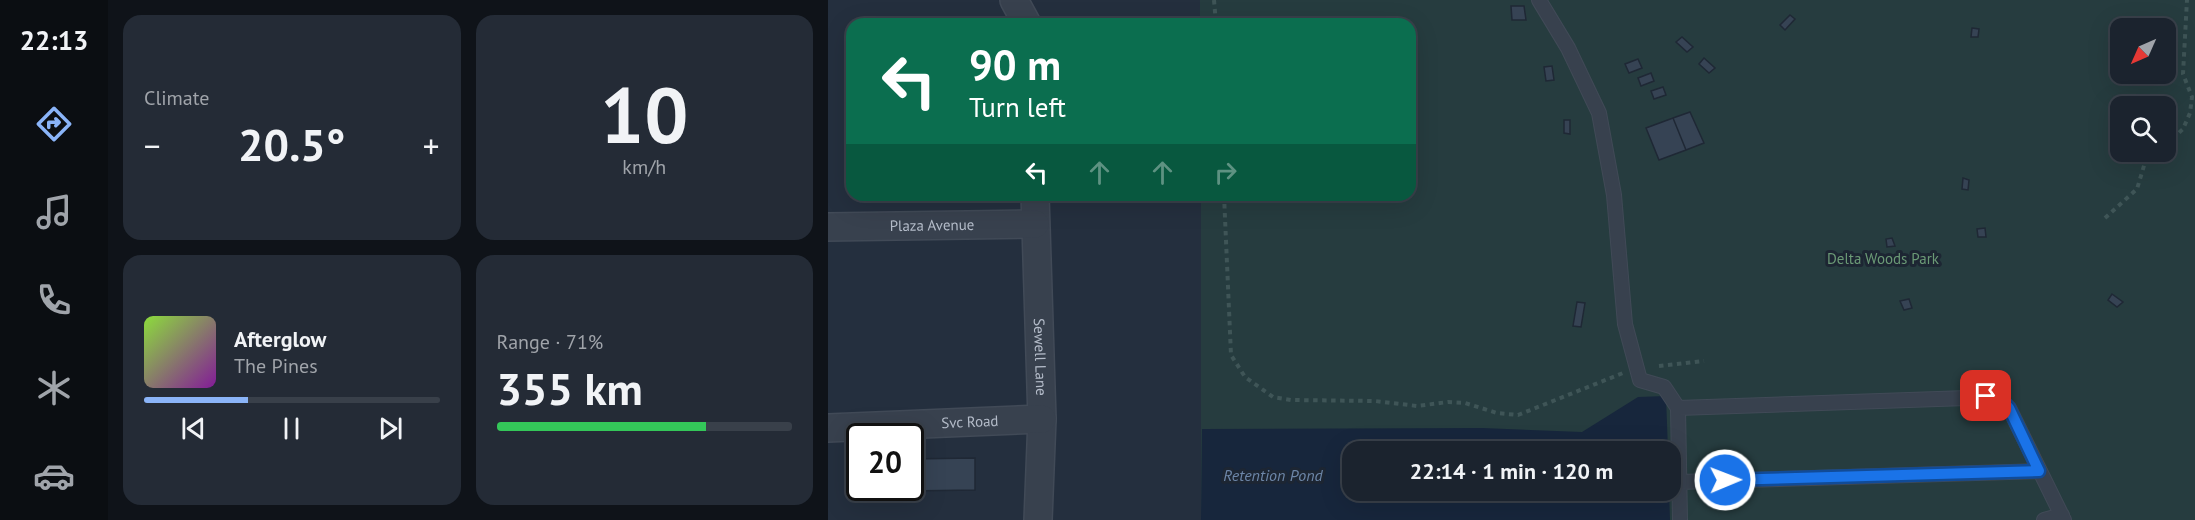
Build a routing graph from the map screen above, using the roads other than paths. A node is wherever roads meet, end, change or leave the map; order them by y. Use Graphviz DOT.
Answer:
graph roads {
  1 [pos="1014,0"];
  2 [pos="1539,0"];
  3 [pos="1024,18"];
  4 [pos="1035,201"];
  5 [pos="1035,224"];
  6 [pos="828,227"];
  7 [pos="1678,408"];
  8 [pos="1042,419"];
  9 [pos="828,428"];
  10 [pos="1678,441"];
  11 [pos="2039,471"];
  12 [pos="1681,482"];
  13 [pos="1679,501"];
  14 [pos="2063,517"];
  15 [pos="1038,520"];
  16 [pos="1680,520"];
  17 [pos="2044,520"];
  1 -- 3 [label="street"];
  2 -- 7 [label="lane"];
  4 -- 5 [label="street, Sewell Lane"];
  5 -- 6 [label="street, Plaza Avenue"];
  5 -- 8 [label="street, Sewell Lane"];
  7 -- 10 [label="lane"];
  7 -- 11 [label="lane"];
  8 -- 9 [label="street, Svc Road"];
  8 -- 15 [label="street, Sewell Lane"];
  11 -- 12 [label="lane"];
  11 -- 14 [label="lane"];
  13 -- 16 [label="lane"];
  14 -- 17 [label="lane"];
}
